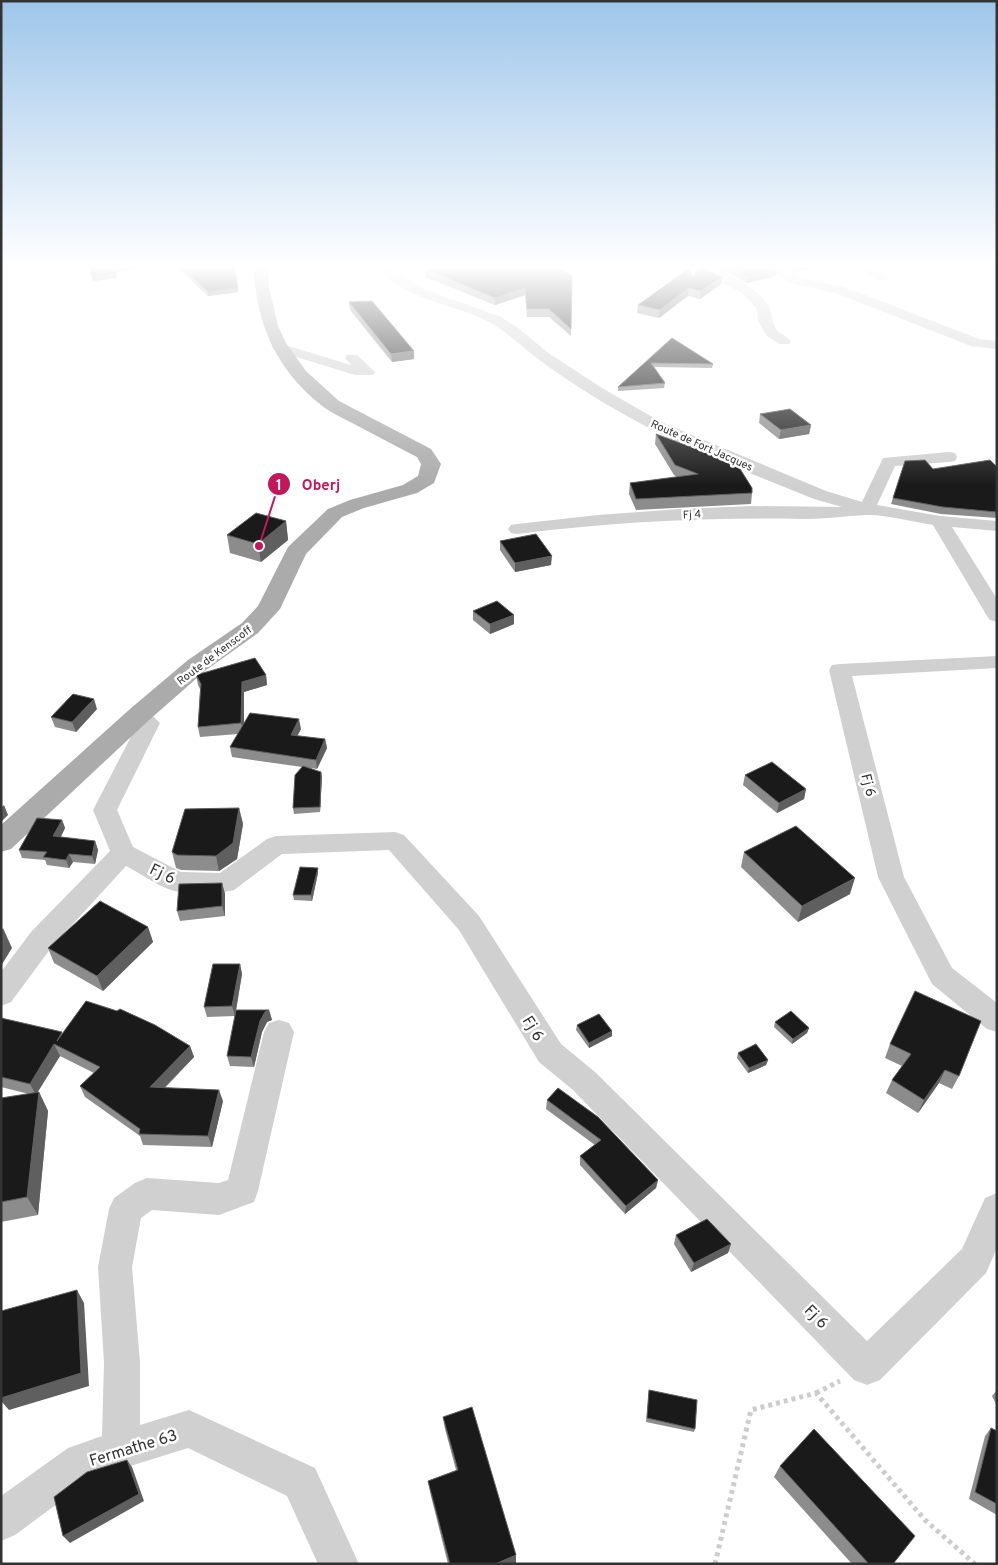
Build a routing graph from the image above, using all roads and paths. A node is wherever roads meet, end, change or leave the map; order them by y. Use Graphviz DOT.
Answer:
graph roads {
  1 [pos="276,339"];
  2 [pos="523,339"];
  3 [pos="781,339"];
  4 [pos="966,339"];
  5 [pos="784,341"];
  6 [pos="997,345"];
  7 [pos="279,347"];
  8 [pos="352,358"];
  9 [pos="949,457"];
  10 [pos="868,509"];
  11 [pos="940,521"];
  12 [pos="997,526"];
  13 [pos="517,529"];
  14 [pos="997,616"];
  15 [pos="997,662"];
  16 [pos="138,715"];
  17 [pos="1,842"];
  18 [pos="123,853"];
  19 [pos="1,994"];
  20 [pos="997,1020"];
  21 [pos="279,1032"];
  22 [pos="997,1209"];
  23 [pos="121,1450"];
  24 [pos="1,1521"];
  25 [pos="339,1564"];
  26 [pos="715,1564"];
  27 [pos="975,1564"];
  1 -- 7 [label="main road, Route de Kenscoff"];
  2 -- 10 [label="street, Route de Fort Jacques"];
  3 -- 5 [label="street"];
  4 -- 6 [label="street"];
  7 -- 8 [label="street"];
  7 -- 16 [label="main road, Route de Kenscoff"];
  9 -- 10 [label="street"];
  10 -- 11 [label="street, Route de Fort Jacques"];
  10 -- 13 [label="street, Fj 4"];
  11 -- 12 [label="street, Route de Fort Jacques"];
  11 -- 14 [label="street"];
  15 -- 20 [label="street, Fj 6"];
  16 -- 17 [label="main road, Route de Kenscoff"];
  16 -- 18 [label="street"];
  18 -- 19 [label="street"];
  18 -- 22 [label="street, Fj 6"];
  21 -- 23 [label="street"];
  23 -- 24 [label="street, Fermathe 63"];
  23 -- 25 [label="street, Fermathe 63"];
  26 -- 27 [label="path"];
}
